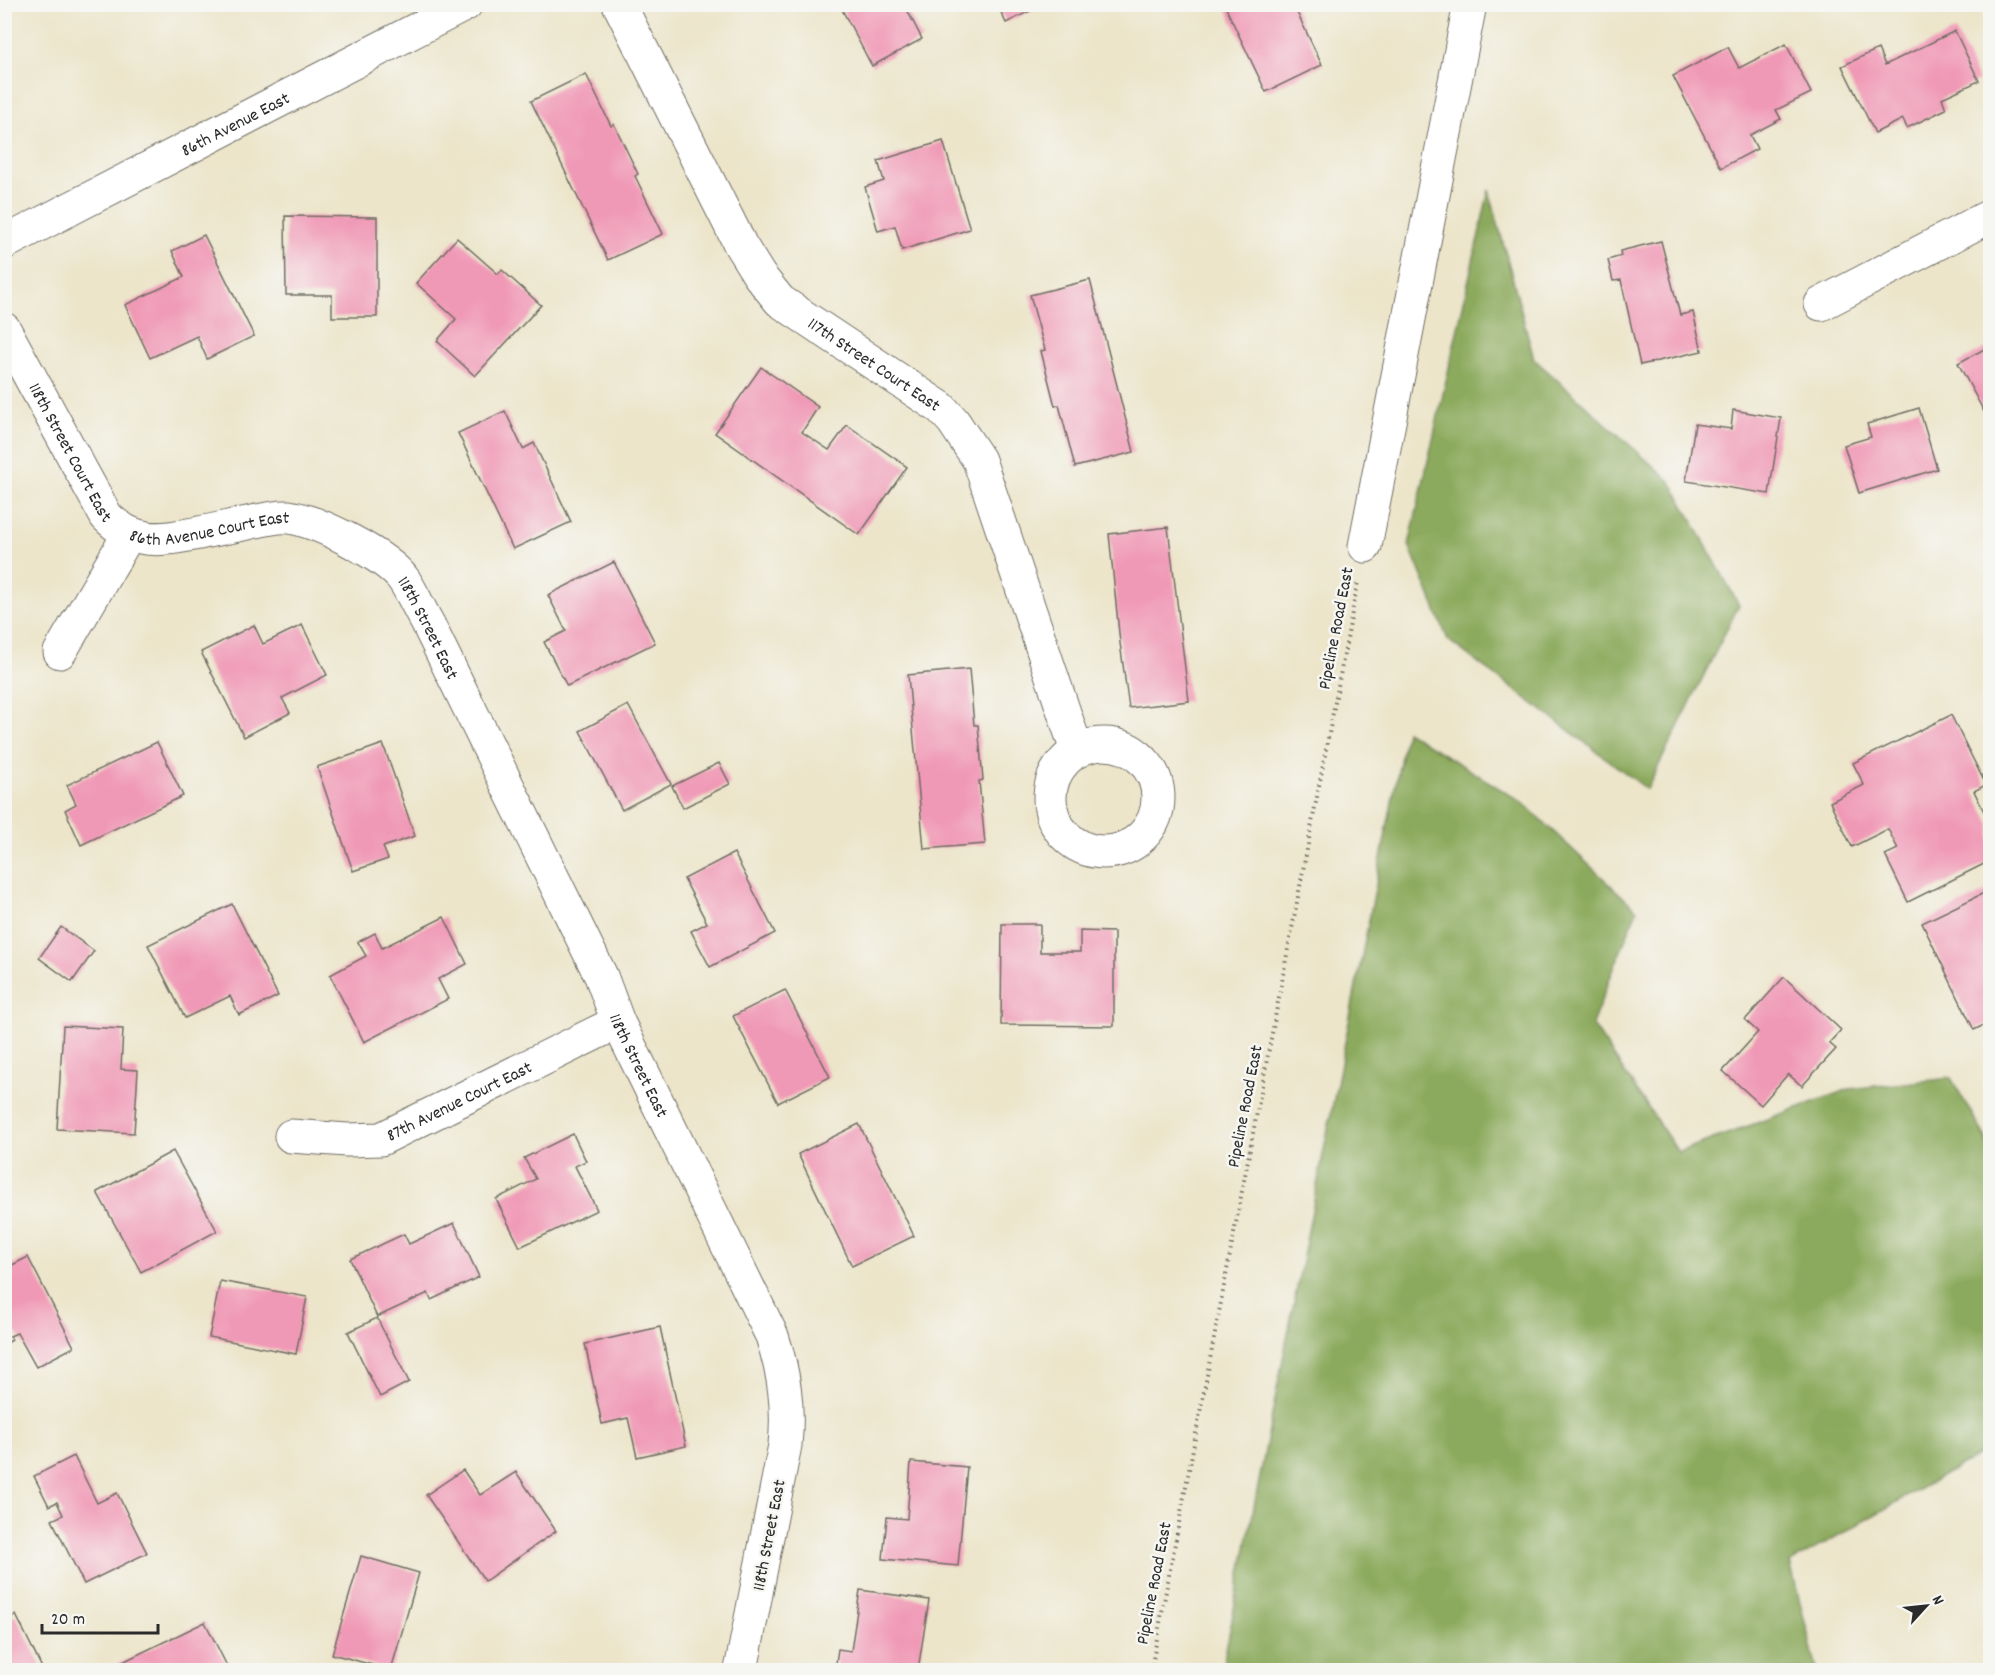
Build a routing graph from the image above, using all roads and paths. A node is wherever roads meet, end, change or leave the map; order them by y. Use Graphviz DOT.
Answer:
graph roads {
  1 [pos="466,4"];
  2 [pos="619,4"];
  3 [pos="1470,4"];
  4 [pos="1990,216"];
  5 [pos="4,243"];
  6 [pos="1821,304"];
  7 [pos="4,329"];
  8 [pos="318,526"];
  9 [pos="129,534"];
  10 [pos="1365,546"];
  11 [pos="60,652"];
  12 [pos="1077,752"];
  13 [pos="618,1022"];
  14 [pos="291,1136"];
  15 [pos="741,1671"];
  16 [pos="1151,1671"];
  1 -- 5 [label="street, 86th Avenue East"];
  2 -- 12 [label="street, 117th Street Court East"];
  3 -- 10 [label="street"];
  4 -- 6 [label="street"];
  7 -- 9 [label="street, 118th Street Court East"];
  8 -- 9 [label="street, 86th Avenue Court East"];
  8 -- 13 [label="street, 118th Street East"];
  9 -- 11 [label="street, 86th Avenue Court East"];
  10 -- 16 [label="path, Pipeline Road East"];
  13 -- 14 [label="street, 87th Avenue Court East"];
  13 -- 15 [label="street, 118th Street East"];
}
